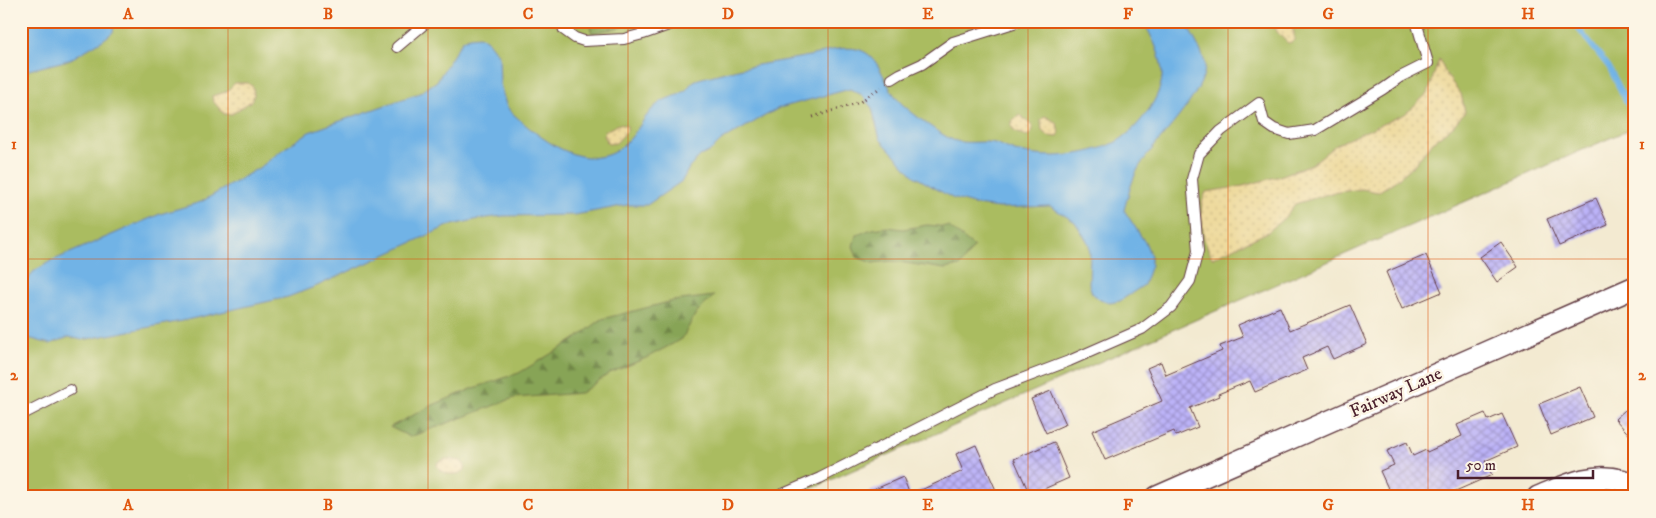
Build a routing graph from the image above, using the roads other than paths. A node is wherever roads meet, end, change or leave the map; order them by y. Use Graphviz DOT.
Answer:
graph roads {
  1 [pos="428,21"];
  2 [pos="561,21"];
  3 [pos="680,21"];
  4 [pos="1020,21"];
  5 [pos="1416,21"];
  6 [pos="397,47"];
  7 [pos="892,79"];
  8 [pos="1635,287"];
  9 [pos="70,390"];
  10 [pos="21,412"];
  11 [pos="1635,487"];
  12 [pos="776,497"];
  13 [pos="1157,497"];
  14 [pos="1538,497"];
  1 -- 6 [label="lane"];
  2 -- 3 [label="lane"];
  4 -- 7 [label="lane"];
  5 -- 12 [label="lane"];
  8 -- 13 [label="street, Fairway Lane"];
  9 -- 10 [label="lane"];
  11 -- 14 [label="street"];
}
